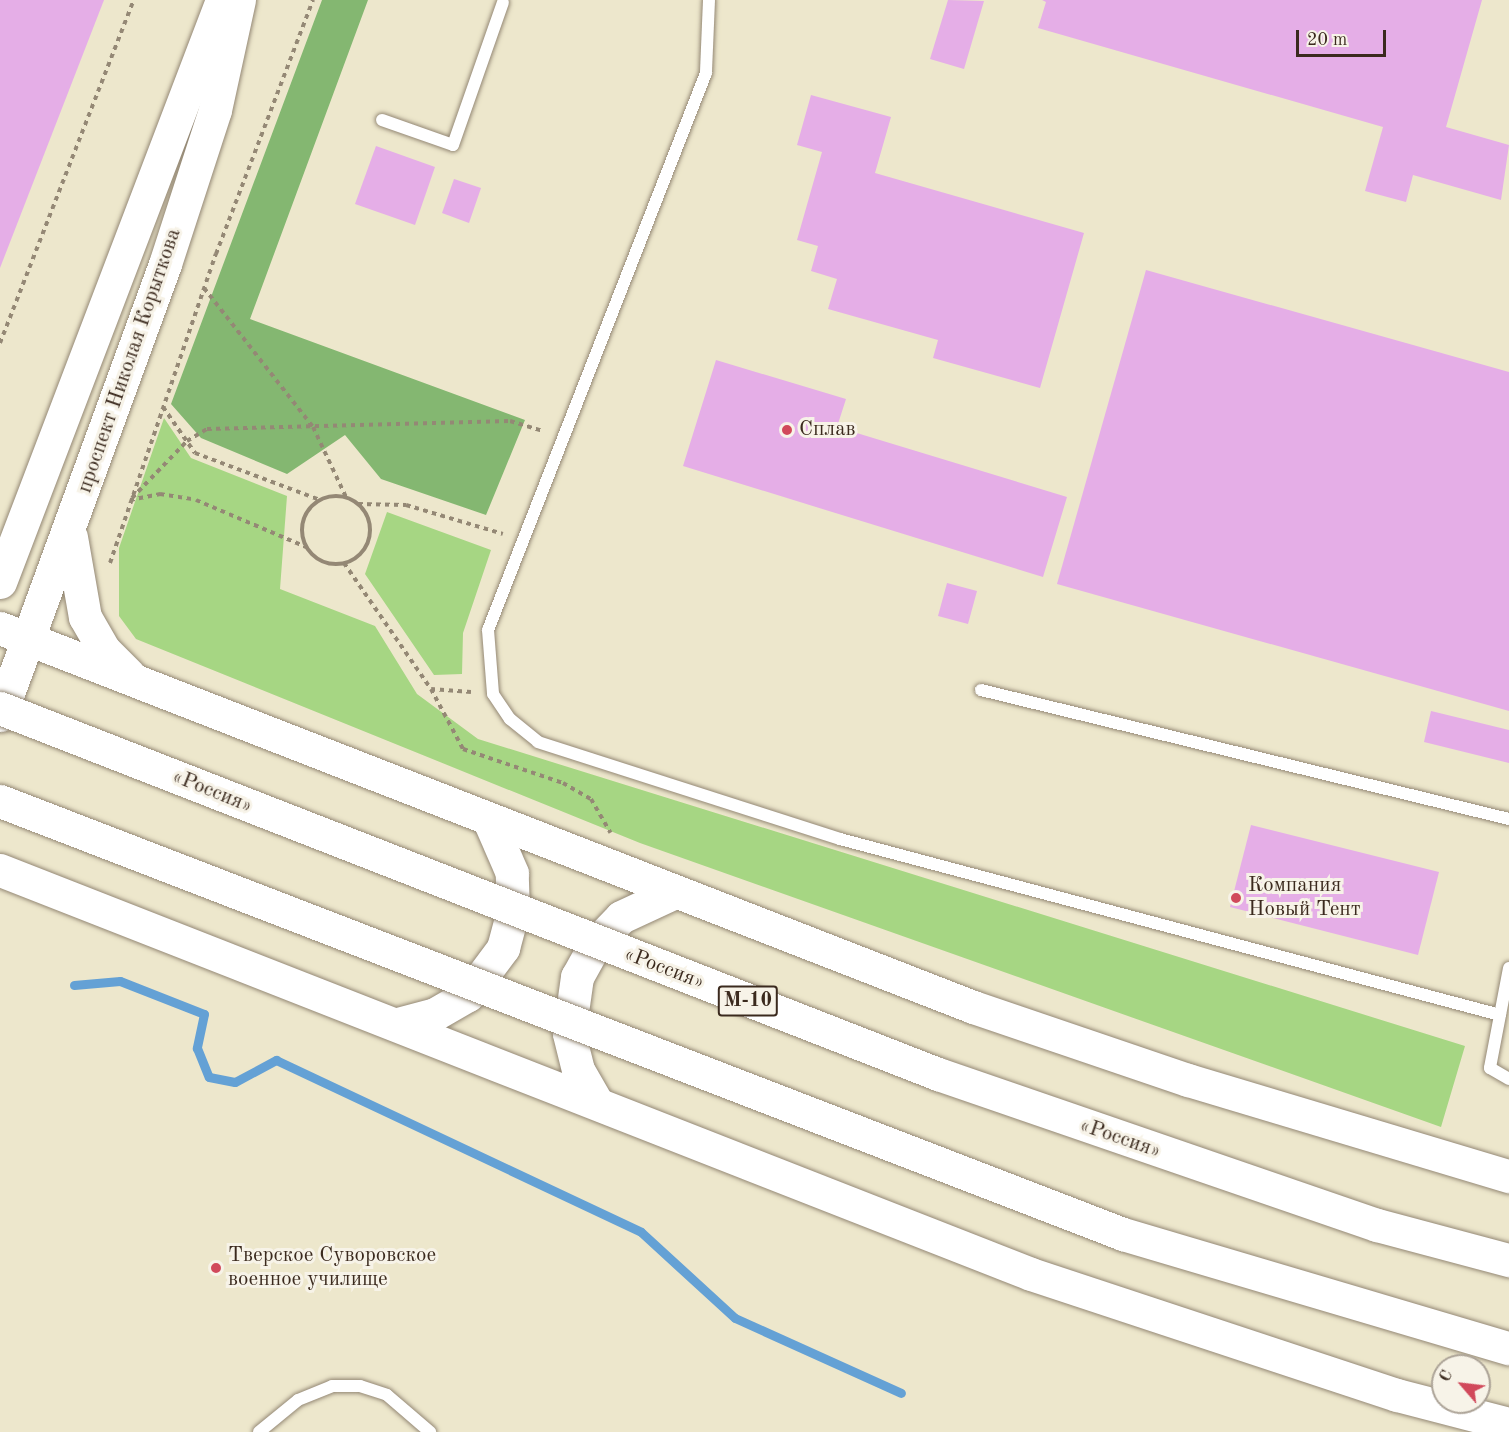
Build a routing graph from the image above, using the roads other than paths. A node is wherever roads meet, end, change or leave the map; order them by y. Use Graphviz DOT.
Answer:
graph roads {
  1 [pos="222,0"];
  2 [pos="239,0"];
  3 [pos="709,0"];
  4 [pos="503,2"];
  5 [pos="382,120"];
  6 [pos="48,459"];
  7 [pos="0,519"];
  8 [pos="70,532"];
  9 [pos="0,582"];
  10 [pos="0,628"];
  11 [pos="30,640"];
  12 [pos="142,684"];
  13 [pos="981,690"];
  14 [pos="0,708"];
  15 [pos="0,715"];
  16 [pos="0,801"];
  17 [pos="1509,819"];
  18 [pos="489,820"];
  19 [pos="0,870"];
  20 [pos="673,893"];
  21 [pos="1509,968"];
  22 [pos="1500,1015"];
  23 [pos="398,1024"];
  24 [pos="1509,1079"];
  25 [pos="597,1103"];
  26 [pos="1509,1176"];
  27 [pos="1509,1260"];
  28 [pos="1509,1348"];
  29 [pos="1509,1424"];
  30 [pos="259,1432"];
  31 [pos="430,1432"];
  1 -- 6 [label="main road, проспект Николая Корыткова"];
  2 -- 8 [label="main road, проспект Николая Корыткова"];
  3 -- 22 [label="lane"];
  4 -- 5 [label="lane"];
  6 -- 7 [label="main road"];
  6 -- 9 [label="main road, проспект Николая Корыткова"];
  8 -- 11 [label="main road, проспект Николая Корыткова"];
  8 -- 12 [label="main road"];
  10 -- 11 [label="main road"];
  11 -- 12 [label="main road"];
  11 -- 15 [label="main road, проспект Николая Корыткова"];
  12 -- 18 [label="main road"];
  13 -- 17 [label="lane"];
  14 -- 27 [label="main road, «Россия» / М-10, bridge"];
  16 -- 28 [label="main road, bridge"];
  18 -- 20 [label="main road"];
  18 -- 23 [label="main road"];
  19 -- 23 [label="main road"];
  20 -- 25 [label="main road"];
  20 -- 26 [label="main road"];
  21 -- 22 [label="lane"];
  22 -- 24 [label="lane"];
  23 -- 25 [label="main road"];
  25 -- 29 [label="main road"];
  30 -- 31 [label="lane"];
}
